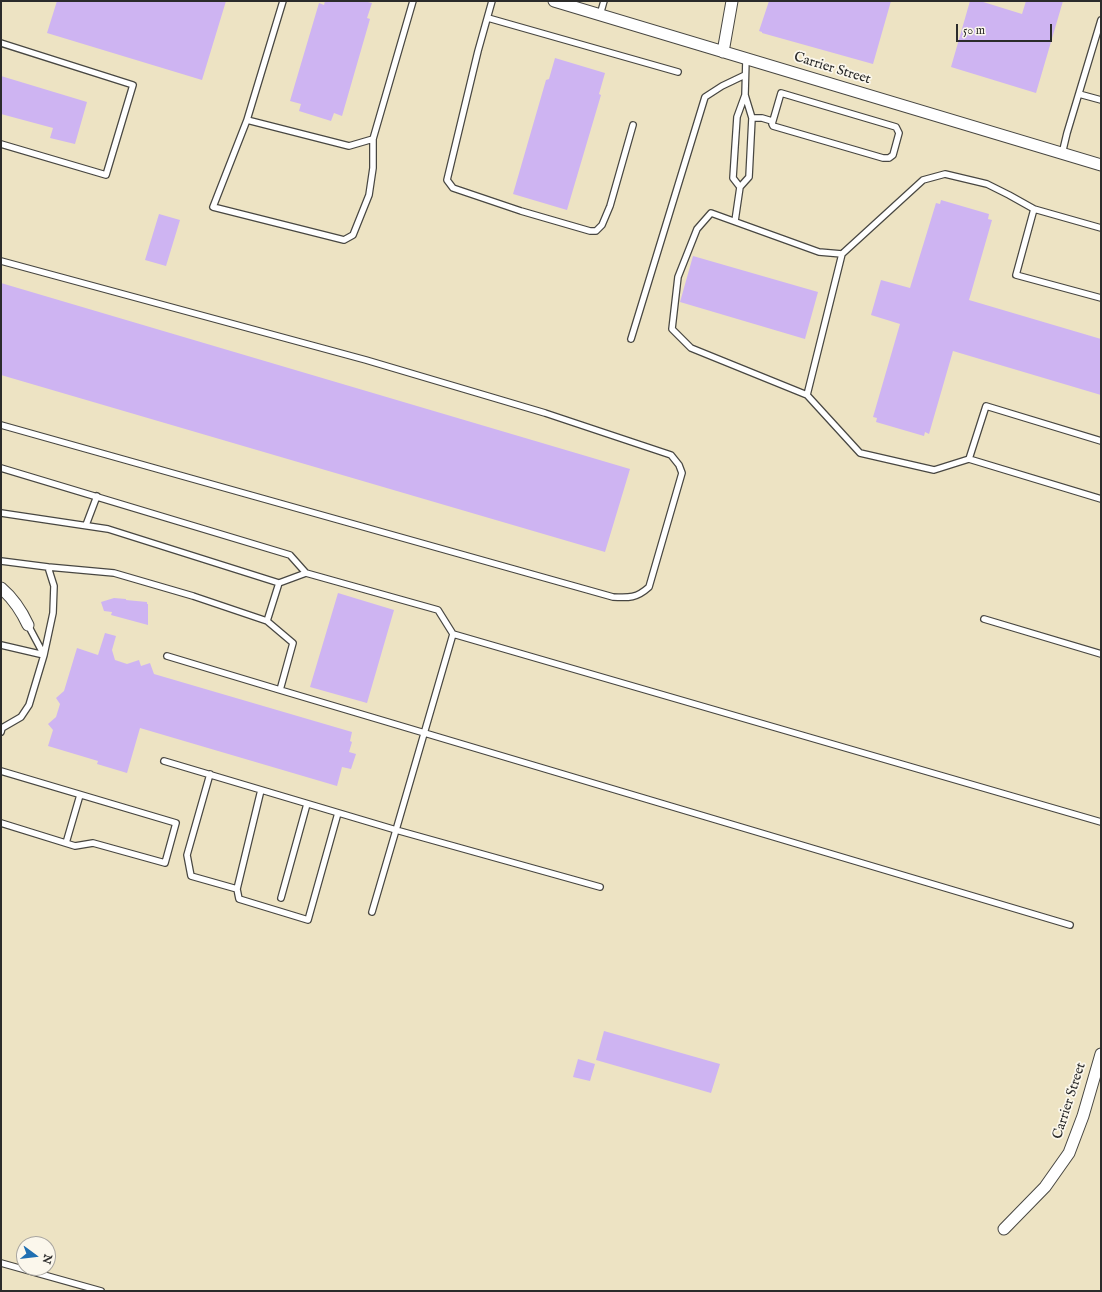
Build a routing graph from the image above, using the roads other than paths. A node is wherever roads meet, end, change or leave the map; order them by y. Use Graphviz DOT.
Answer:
graph roads {
  1 [pos="283,1"];
  2 [pos="413,1"];
  3 [pos="492,1"];
  4 [pos="554,1"];
  5 [pos="604,1"];
  6 [pos="732,1"];
  7 [pos="600,15"];
  8 [pos="488,18"];
  9 [pos="1101,20"];
  10 [pos="1,43"];
  11 [pos="723,52"];
  12 [pos="746,59"];
  13 [pos="678,72"];
  14 [pos="745,75"];
  15 [pos="1079,94"];
  16 [pos="745,95"];
  17 [pos="1101,100"];
  18 [pos="752,118"];
  19 [pos="247,120"];
  20 [pos="772,121"];
  21 [pos="633,125"];
  22 [pos="373,138"];
  23 [pos="1,144"];
  24 [pos="1062,154"];
  25 [pos="1101,165"];
  26 [pos="740,187"];
  27 [pos="1034,209"];
  28 [pos="734,221"];
  29 [pos="1101,228"];
  30 [pos="842,254"];
  31 [pos="1,261"];
  32 [pos="1101,298"];
  33 [pos="631,339"];
  34 [pos="807,395"];
  35 [pos="1,425"];
  36 [pos="1101,441"];
  37 [pos="969,459"];
  38 [pos="1,468"];
  39 [pos="97,496"];
  40 [pos="1101,499"];
  41 [pos="1,513"];
  42 [pos="86,525"];
  43 [pos="1,561"];
  44 [pos="48,567"];
  45 [pos="306,573"];
  46 [pos="279,583"];
  47 [pos="1,588"];
  48 [pos="984,619"];
  49 [pos="267,620"];
  50 [pos="28,625"];
  51 [pos="453,634"];
  52 [pos="1,645"];
  53 [pos="1101,654"];
  54 [pos="44,655"];
  55 [pos="167,656"];
  56 [pos="280,690"];
  57 [pos="1,729"];
  58 [pos="424,733"];
  59 [pos="164,761"];
  60 [pos="1,771"];
  61 [pos="210,774"];
  62 [pos="261,790"];
  63 [pos="80,795"];
  64 [pos="308,804"];
  65 [pos="338,813"];
  66 [pos="1101,822"];
  67 [pos="1,823"];
  68 [pos="396,830"];
  69 [pos="66,843"];
  70 [pos="600,888"];
  71 [pos="236,889"];
  72 [pos="281,898"];
  73 [pos="372,912"];
  74 [pos="1070,925"];
  75 [pos="1101,1054"];
  76 [pos="1004,1229"];
  77 [pos="1,1263"];
  78 [pos="92,1290"];
  79 [pos="101,1291"];
  1 -- 19 [label="lane"];
  2 -- 22 [label="lane"];
  3 -- 8 [label="lane"];
  4 -- 7 [label="street, Carrier Street"];
  5 -- 7 [label="lane"];
  6 -- 11 [label="street"];
  7 -- 11 [label="street, Carrier Street"];
  8 -- 13 [label="lane"];
  8 -- 21 [label="lane"];
  9 -- 15 [label="lane"];
  10 -- 23 [label="lane"];
  11 -- 12 [label="street, Carrier Street"];
  12 -- 14 [label="lane"];
  12 -- 24 [label="street, Carrier Street"];
  14 -- 16 [label="lane"];
  14 -- 33 [label="lane"];
  15 -- 17 [label="lane"];
  15 -- 24 [label="lane"];
  16 -- 18 [label="lane"];
  16 -- 26 [label="lane"];
  18 -- 20 [label="lane"];
  18 -- 26 [label="lane"];
  19 -- 22 [label="lane"];
  19 -- 22 [label="lane"];
  20 -- 20 [label="lane"];
  24 -- 25 [label="street, Carrier Street"];
  26 -- 28 [label="lane"];
  27 -- 29 [label="lane"];
  27 -- 30 [label="lane"];
  27 -- 32 [label="lane"];
  28 -- 30 [label="lane"];
  28 -- 34 [label="lane"];
  30 -- 34 [label="lane"];
  31 -- 35 [label="lane"];
  34 -- 37 [label="lane"];
  36 -- 37 [label="lane"];
  37 -- 40 [label="lane"];
  38 -- 39 [label="lane"];
  39 -- 42 [label="lane"];
  39 -- 45 [label="lane"];
  41 -- 42 [label="lane"];
  42 -- 46 [label="lane"];
  43 -- 44 [label="lane"];
  44 -- 49 [label="lane"];
  44 -- 54 [label="lane"];
  45 -- 46 [label="lane"];
  45 -- 51 [label="lane"];
  46 -- 49 [label="lane"];
  47 -- 50 [label="street"];
  48 -- 53 [label="lane"];
  49 -- 56 [label="lane"];
  50 -- 54 [label="lane"];
  51 -- 58 [label="lane"];
  51 -- 66 [label="lane"];
  52 -- 54 [label="lane"];
  54 -- 57 [label="lane"];
  55 -- 56 [label="lane"];
  56 -- 58 [label="lane"];
  58 -- 68 [label="lane"];
  58 -- 74 [label="lane"];
  59 -- 61 [label="lane"];
  60 -- 63 [label="lane"];
  61 -- 62 [label="lane"];
  61 -- 71 [label="lane"];
  62 -- 64 [label="lane"];
  62 -- 71 [label="lane"];
  63 -- 69 [label="lane"];
  63 -- 69 [label="lane"];
  64 -- 65 [label="lane"];
  64 -- 72 [label="lane"];
  65 -- 68 [label="lane"];
  65 -- 71 [label="lane"];
  67 -- 69 [label="lane"];
  68 -- 70 [label="lane"];
  68 -- 73 [label="lane"];
  75 -- 76 [label="street, Carrier Street"];
  77 -- 78 [label="lane"];
  78 -- 79 [label="lane"];
}
